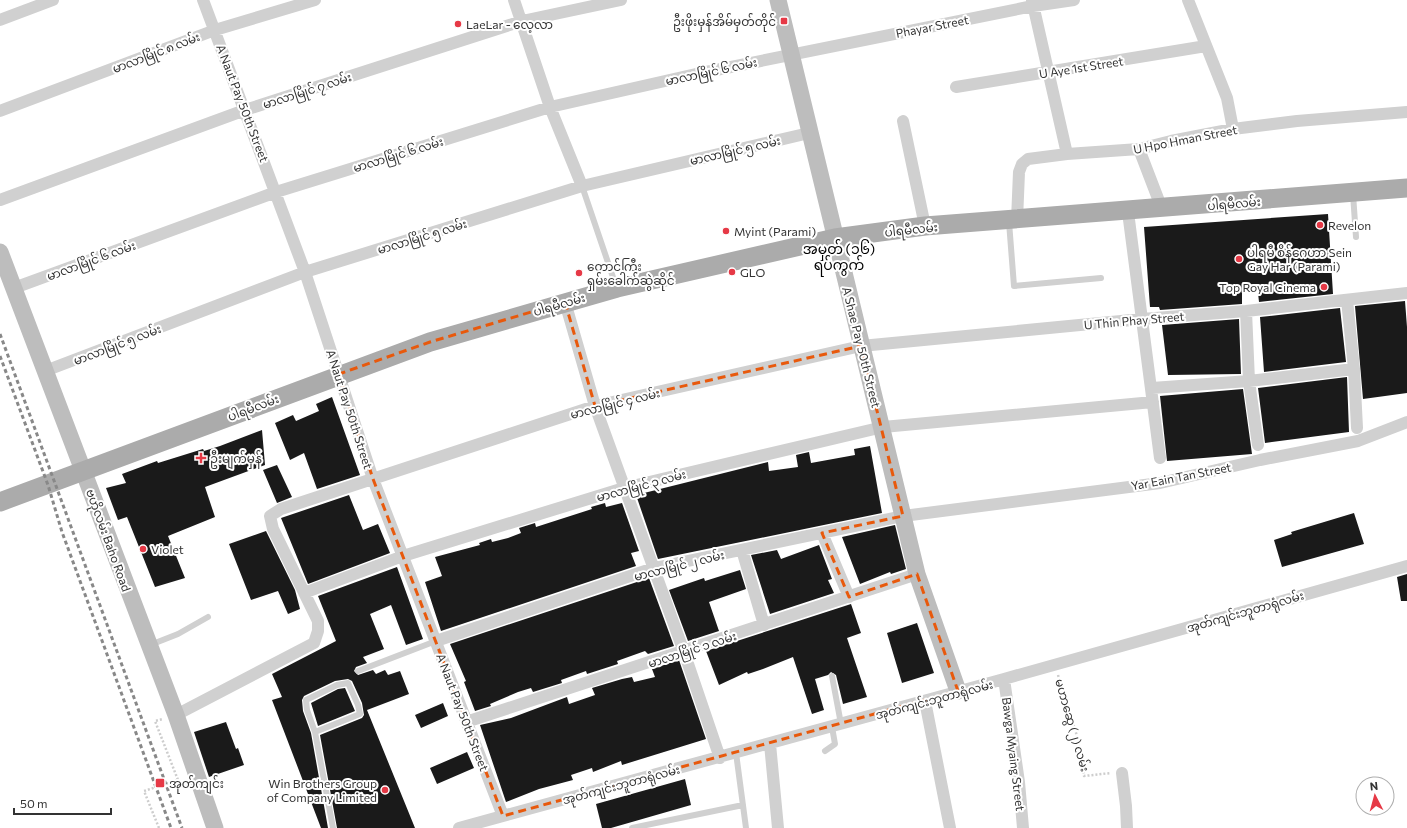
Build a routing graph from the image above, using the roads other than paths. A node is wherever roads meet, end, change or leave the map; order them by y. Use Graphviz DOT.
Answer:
graph roads {
  1 [pos="52,0"];
  2 [pos="202,0"];
  3 [pos="315,0"];
  4 [pos="514,0"];
  5 [pos="621,0"];
  6 [pos="778,0"];
  7 [pos="1074,0"];
  8 [pos="1188,0"];
  9 [pos="1032,3"];
  10 [pos="0,20"];
  11 [pos="522,21"];
  12 [pos="215,30"];
  13 [pos="1206,46"];
  14 [pos="792,54"];
  15 [pos="1048,72"];
  16 [pos="956,87"];
  17 [pos="550,107"];
  18 [pos="245,110"];
  19 [pos="0,111"];
  20 [pos="1407,112"];
  21 [pos="903,121"];
  22 [pos="1233,129"];
  23 [pos="810,133"];
  24 [pos="1139,149"];
  25 [pos="1067,154"];
  26 [pos="582,186"];
  27 [pos="1407,188"];
  28 [pos="276,192"];
  29 [pos="1353,193"];
  30 [pos="0,200"];
  31 [pos="1162,208"];
  32 [pos="1128,212"];
  33 [pos="1013,221"];
  34 [pos="925,226"];
  35 [pos="1356,237"];
  36 [pos="835,238"];
  37 [pos="0,252"];
  38 [pos="305,272"];
  39 [pos="1101,278"];
  40 [pos="14,288"];
  41 [pos="617,288"];
  42 [pos="1407,293"];
  43 [pos="1347,300"];
  44 [pos="565,302"];
  45 [pos="1246,311"];
  46 [pos="1142,319"];
  47 [pos="861,346"];
  48 [pos="1354,369"];
  49 [pos="45,371"];
  50 [pos="339,374"];
  51 [pos="1249,381"];
  52 [pos="1152,388"];
  53 [pos="1153,402"];
  54 [pos="595,406"];
  55 [pos="1407,422"];
  56 [pos="883,426"];
  57 [pos="1357,428"];
  58 [pos="1258,445"];
  59 [pos="1160,458"];
  60 [pos="84,472"];
  61 [pos="374,479"];
  62 [pos="624,488"];
  63 [pos="0,502"];
  64 [pos="903,516"];
  65 [pos="822,533"];
  66 [pos="742,550"];
  67 [pos="404,556"];
  68 [pos="1407,566"];
  69 [pos="654,568"];
  70 [pos="917,574"];
  71 [pos="304,593"];
  72 [pos="849,597"];
  73 [pos="208,616"];
  74 [pos="764,625"];
  75 [pos="436,642"];
  76 [pos="149,646"];
  77 [pos="684,652"];
  78 [pos="358,671"];
  79 [pos="832,676"];
  80 [pos="1004,680"];
  81 [pos="958,691"];
  82 [pos="925,701"];
  83 [pos="176,715"];
  84 [pos="466,722"];
  85 [pos="837,726"];
  86 [pos="314,732"];
  87 [pos="770,744"];
  88 [pos="825,751"];
  89 [pos="736,754"];
  90 [pos="720,758"];
  91 [pos="1122,773"];
  92 [pos="743,805"];
  93 [pos="502,816"];
  94 [pos="215,828"];
  95 [pos="333,828"];
  96 [pos="459,828"];
  97 [pos="632,828"];
  98 [pos="746,828"];
  99 [pos="778,828"];
  100 [pos="950,828"];
  101 [pos="1023,828"];
  102 [pos="1127,828"];
  1 -- 10 [label="street"];
  2 -- 12 [label="street, A Naut Pay 50th Street"];
  3 -- 12 [label="street, မာလာမြိုင် ၈ လမ်း"];
  4 -- 11 [label="street"];
  5 -- 11 [label="street, မာလာမြိုင် ၇ လမ်း"];
  6 -- 14 [label="street, A Shae Pay 50th Street"];
  7 -- 9 [label="street, Phayar Street"];
  8 -- 13 [label="street"];
  9 -- 14 [label="street, Phayar Street"];
  9 -- 15 [label="street"];
  11 -- 17 [label="street"];
  11 -- 18 [label="street, မာလာမြိုင် ၇ လမ်း"];
  12 -- 18 [label="street, A Naut Pay 50th Street"];
  12 -- 19 [label="street, မာလာမြိုင် ၈ လမ်း"];
  13 -- 15 [label="street, U Aye 1st Street"];
  13 -- 22 [label="street"];
  14 -- 17 [label="street, မာလာမြိုင် ၆ လမ်း"];
  14 -- 23 [label="street, A Shae Pay 50th Street"];
  15 -- 16 [label="street, U Aye 1st Street"];
  15 -- 25 [label="street"];
  17 -- 26 [label="street"];
  17 -- 28 [label="street, မာလာမြိုင် ၆ လမ်း"];
  18 -- 28 [label="street, A Naut Pay 50th Street"];
  18 -- 30 [label="street, မာလာမြိုင် ၇ လမ်း"];
  20 -- 22 [label="street, U Hpo Hman Street"];
  21 -- 34 [label="street"];
  22 -- 24 [label="street, U Hpo Hman Street"];
  23 -- 26 [label="street, မာလာမြိုင် ၅ လမ်း"];
  23 -- 36 [label="street, A Shae Pay 50th Street"];
  24 -- 25 [label="street, U Hpo Hman Street"];
  24 -- 31 [label="street"];
  25 -- 33 [label="street, U Hpo Hman Street"];
  26 -- 38 [label="street, မာလာမြိုင် ၅ လမ်း"];
  26 -- 41 [label="lane"];
  27 -- 29 [label="main road, ပါရမီလမ်း"];
  28 -- 38 [label="street, A Naut Pay 50th Street"];
  28 -- 40 [label="street, မာလာမြိုင် ၆ လမ်း"];
  29 -- 31 [label="main road, ပါရမီလမ်း"];
  29 -- 35 [label="lane"];
  31 -- 32 [label="main road, ပါရမီလမ်း"];
  32 -- 33 [label="main road, ပါရမီလမ်း"];
  32 -- 46 [label="street"];
  33 -- 34 [label="main road, ပါရမီလမ်း"];
  33 -- 39 [label="lane"];
  34 -- 36 [label="main road, ပါရမီလမ်း"];
  36 -- 41 [label="main road, ပါရမီလမ်း"];
  36 -- 47 [label="street, A Shae Pay 50th Street"];
  37 -- 40 [label="street, ဗဟိုလမ်း Baho Road"];
  38 -- 49 [label="street, မာလာမြိုင် ၅ လမ်း"];
  38 -- 50 [label="street, A Naut Pay 50th Street"];
  40 -- 49 [label="street, ဗဟိုလမ်း Baho Road"];
  41 -- 44 [label="main road, ပါရမီလမ်း"];
  42 -- 43 [label="street, U Thin Phay Street"];
  43 -- 45 [label="street, U Thin Phay Street"];
  43 -- 48 [label="street"];
  44 -- 50 [label="main road, ပါရမီလမ်း"];
  44 -- 54 [label="street"];
  45 -- 46 [label="street, U Thin Phay Street"];
  45 -- 51 [label="street"];
  46 -- 47 [label="street, U Thin Phay Street"];
  46 -- 52 [label="street"];
  47 -- 54 [label="street, မာလာမြိုင် ၄ လမ်း"];
  47 -- 56 [label="street, A Shae Pay 50th Street"];
  48 -- 51 [label="street"];
  48 -- 57 [label="street"];
  49 -- 60 [label="street, ဗဟိုလမ်း Baho Road"];
  50 -- 60 [label="main road, ပါရမီလမ်း"];
  50 -- 61 [label="street, A Naut Pay 50th Street"];
  51 -- 52 [label="street"];
  51 -- 58 [label="street"];
  52 -- 53 [label="street"];
  53 -- 56 [label="street, မာလာမြိုင် ၃ လမ်း"];
  53 -- 59 [label="street"];
  54 -- 61 [label="street, မာလာမြိုင် ၄ လမ်း"];
  54 -- 62 [label="street"];
  55 -- 64 [label="street, Yar Eain Tan Street"];
  56 -- 62 [label="street, မာလာမြိုင် ၃ လမ်း"];
  56 -- 64 [label="street, A Shae Pay 50th Street"];
  60 -- 63 [label="main road, ပါရမီလမ်း"];
  60 -- 76 [label="street, ဗဟိုလမ်း Baho Road"];
  61 -- 67 [label="street, A Naut Pay 50th Street"];
  61 -- 71 [label="street, မာလာမြိုင် ၄ လမ်း"];
  62 -- 67 [label="street, မာလာမြိုင် ၃ လမ်း"];
  62 -- 69 [label="street"];
  64 -- 65 [label="street, မာလာမြိုင် ၂ လမ်း"];
  64 -- 70 [label="street, A Shae Pay 50th Street"];
  65 -- 66 [label="street, မာလာမြိုင် ၂ လမ်း"];
  65 -- 72 [label="street"];
  66 -- 69 [label="street, မာလာမြိုင် ၂ လမ်း"];
  66 -- 74 [label="street"];
  67 -- 71 [label="street, မာလာမြိုင် ၃ လမ်း"];
  67 -- 75 [label="street, A Naut Pay 50th Street"];
  68 -- 80 [label="street, အုတ်ကျင်းဘူတာရုံလမ်း"];
  69 -- 75 [label="street, မာလာမြိုင် ၂ လမ်း"];
  69 -- 77 [label="street"];
  70 -- 72 [label="street, မာလာမြိုင် ၁ လမ်း"];
  70 -- 81 [label="street, A Shae Pay 50th Street"];
  71 -- 83 [label="street"];
  72 -- 74 [label="street, မာလာမြိုင် ၁ လမ်း"];
  73 -- 76 [label="lane"];
  74 -- 77 [label="street, မာလာမြိုင် ၁ လမ်း"];
  75 -- 78 [label="lane"];
  75 -- 84 [label="street, A Naut Pay 50th Street"];
  76 -- 83 [label="street, ဗဟိုလမ်း Baho Road"];
  77 -- 84 [label="street, မာလာမြိုင် ၁ လမ်း"];
  77 -- 90 [label="street"];
  79 -- 85 [label="lane"];
  80 -- 81 [label="street, အုတ်ကျင်းဘူတာရုံလမ်း"];
  80 -- 101 [label="street, Bawga Myaing Street"];
  81 -- 82 [label="street, အုတ်ကျင်းဘူတာရုံလမ်း"];
  82 -- 85 [label="street, အုတ်ကျင်းဘူတာရုံလမ်း"];
  82 -- 100 [label="street"];
  83 -- 94 [label="street, ဗဟိုလမ်း Baho Road"];
  84 -- 93 [label="street, A Naut Pay 50th Street"];
  85 -- 87 [label="street, အုတ်ကျင်းဘူတာရုံလမ်း"];
  85 -- 88 [label="lane"];
  86 -- 86 [label="lane"];
  86 -- 95 [label="lane"];
  87 -- 89 [label="street, အုတ်ကျင်းဘူတာရုံလမ်း"];
  87 -- 99 [label="street"];
  89 -- 90 [label="street, အုတ်ကျင်းဘူတာရုံလမ်း"];
  89 -- 92 [label="lane"];
  90 -- 93 [label="street, အုတ်ကျင်းဘူတာရုံလမ်း"];
  91 -- 102 [label="street"];
  92 -- 97 [label="lane"];
  92 -- 98 [label="lane"];
  93 -- 96 [label="street, အုတ်ကျင်းဘူတာရုံလမ်း"];
}
